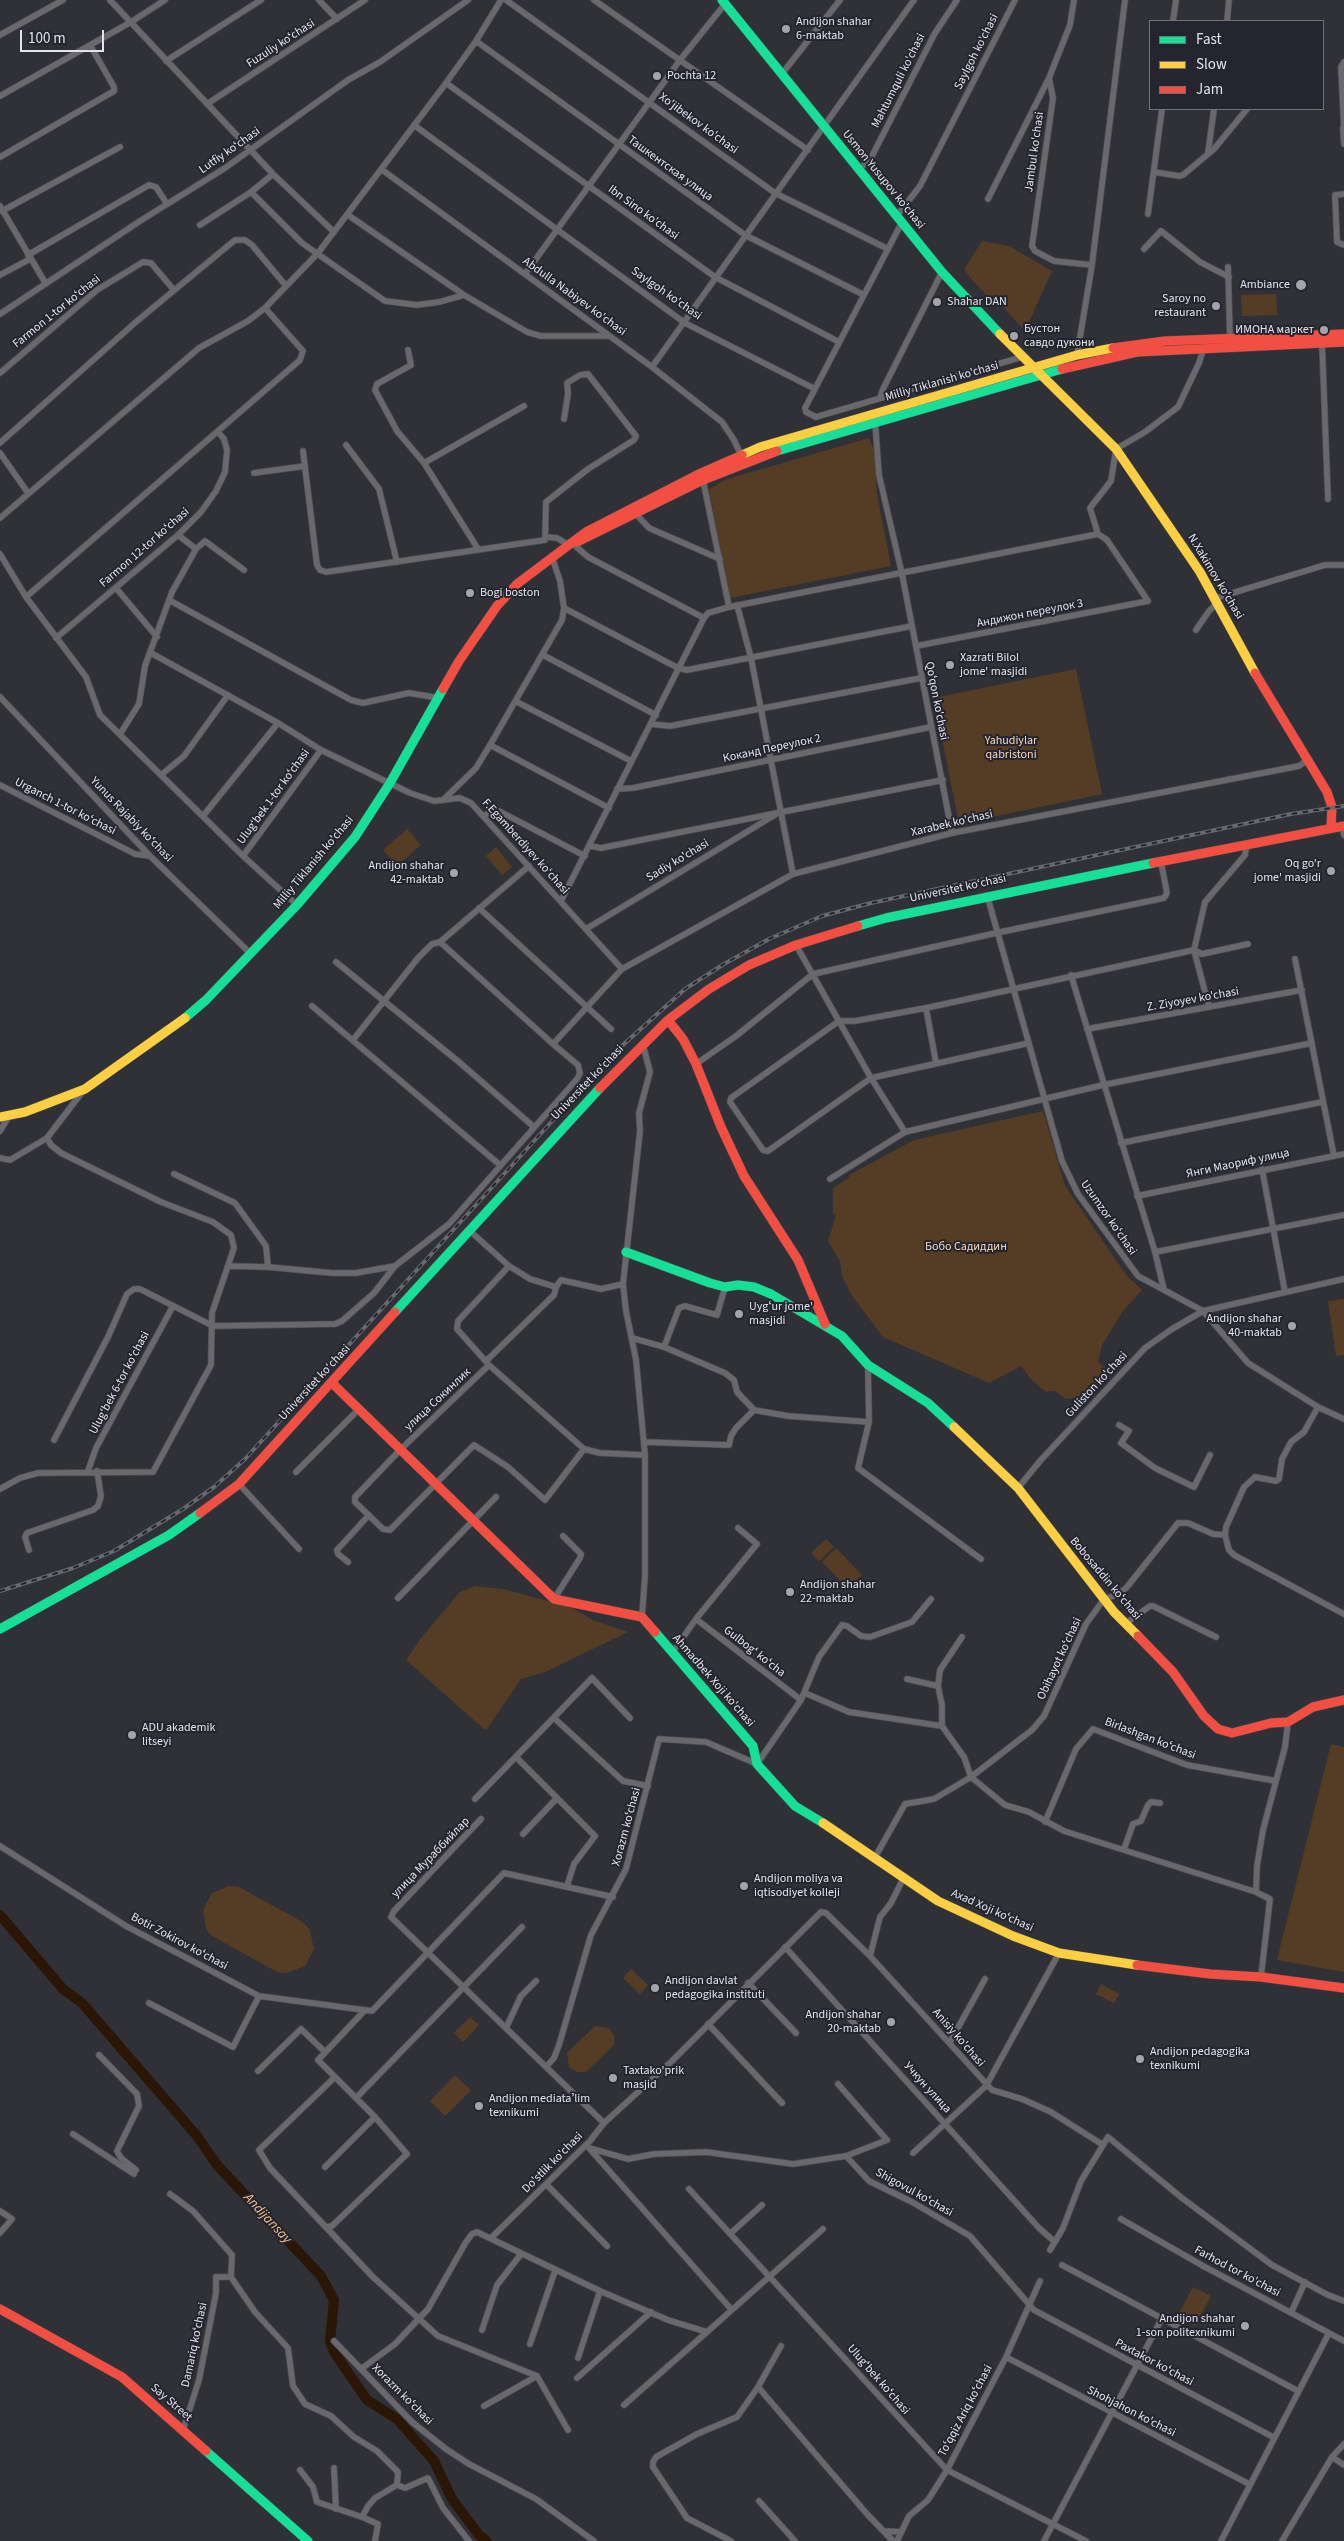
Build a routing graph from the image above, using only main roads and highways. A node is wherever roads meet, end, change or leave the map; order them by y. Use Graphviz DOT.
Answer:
graph roads {
  1 [pos="724,2"];
  2 [pos="1344,334"];
  3 [pos="1344,342"];
  4 [pos="1216,343"];
  5 [pos="1032,368"];
  6 [pos="1041,377"];
  7 [pos="875,418"];
  8 [pos="571,544"];
  9 [pos="1343,826"];
  10 [pos="1331,827"];
  11 [pos="668,1020"];
  12 [pos="4,1116"];
  13 [pos="626,1252"];
  14 [pos="825,1324"];
  15 [pos="332,1383"];
  16 [pos="0,1629"];
  17 [pos="1344,1700"];
  18 [pos="757,1764"];
  19 [pos="1344,1988"];
  20 [pos="0,2309"];
  21 [pos="308,2541"];
  1 -- 5 [label="main road, Usmon Yusupov ko'chasi"];
  2 -- 4 [label="main road, Milliy Tiklanish ko'chasi"];
  3 -- 4 [label="main road, Milliy Tiklanish ko'chasi"];
  4 -- 5 [label="main road, Milliy Tiklanish ko'chasi"];
  4 -- 6 [label="main road, Milliy Tiklanish ko'chasi"];
  5 -- 6 [label="main road, N.Xakimov koʻchasi"];
  5 -- 7 [label="main road, Milliy Tiklanish ko'chasi"];
  6 -- 7 [label="main road, Milliy Tiklanish ko'chasi"];
  6 -- 10 [label="main road, N.Xakimov koʻchasi"];
  7 -- 8 [label="main road, Milliy Tiklanish ko'chasi"];
  7 -- 8 [label="main road, Milliy Tiklanish ko'chasi"];
  8 -- 12 [label="main road, Milliy Tiklanish ko'chasi"];
  9 -- 10 [label="main road, Universitet kо‘chasi"];
  10 -- 11 [label="main road, Universitet kо‘chasi"];
  11 -- 14 [label="main road"];
  11 -- 15 [label="main road, Universitet kо‘chasi"];
  13 -- 14 [label="main road, Bobosaddin koʻchasi"];
  14 -- 17 [label="main road, Bobosaddin koʻchasi"];
  15 -- 16 [label="main road, Universitet kо‘chasi"];
  15 -- 18 [label="main road, Ahmadbek Xoji ko'chasi"];
  18 -- 19 [label="main road, Axad Xoji koʻchasi"];
  20 -- 21 [label="main road, Say Street"];
}
